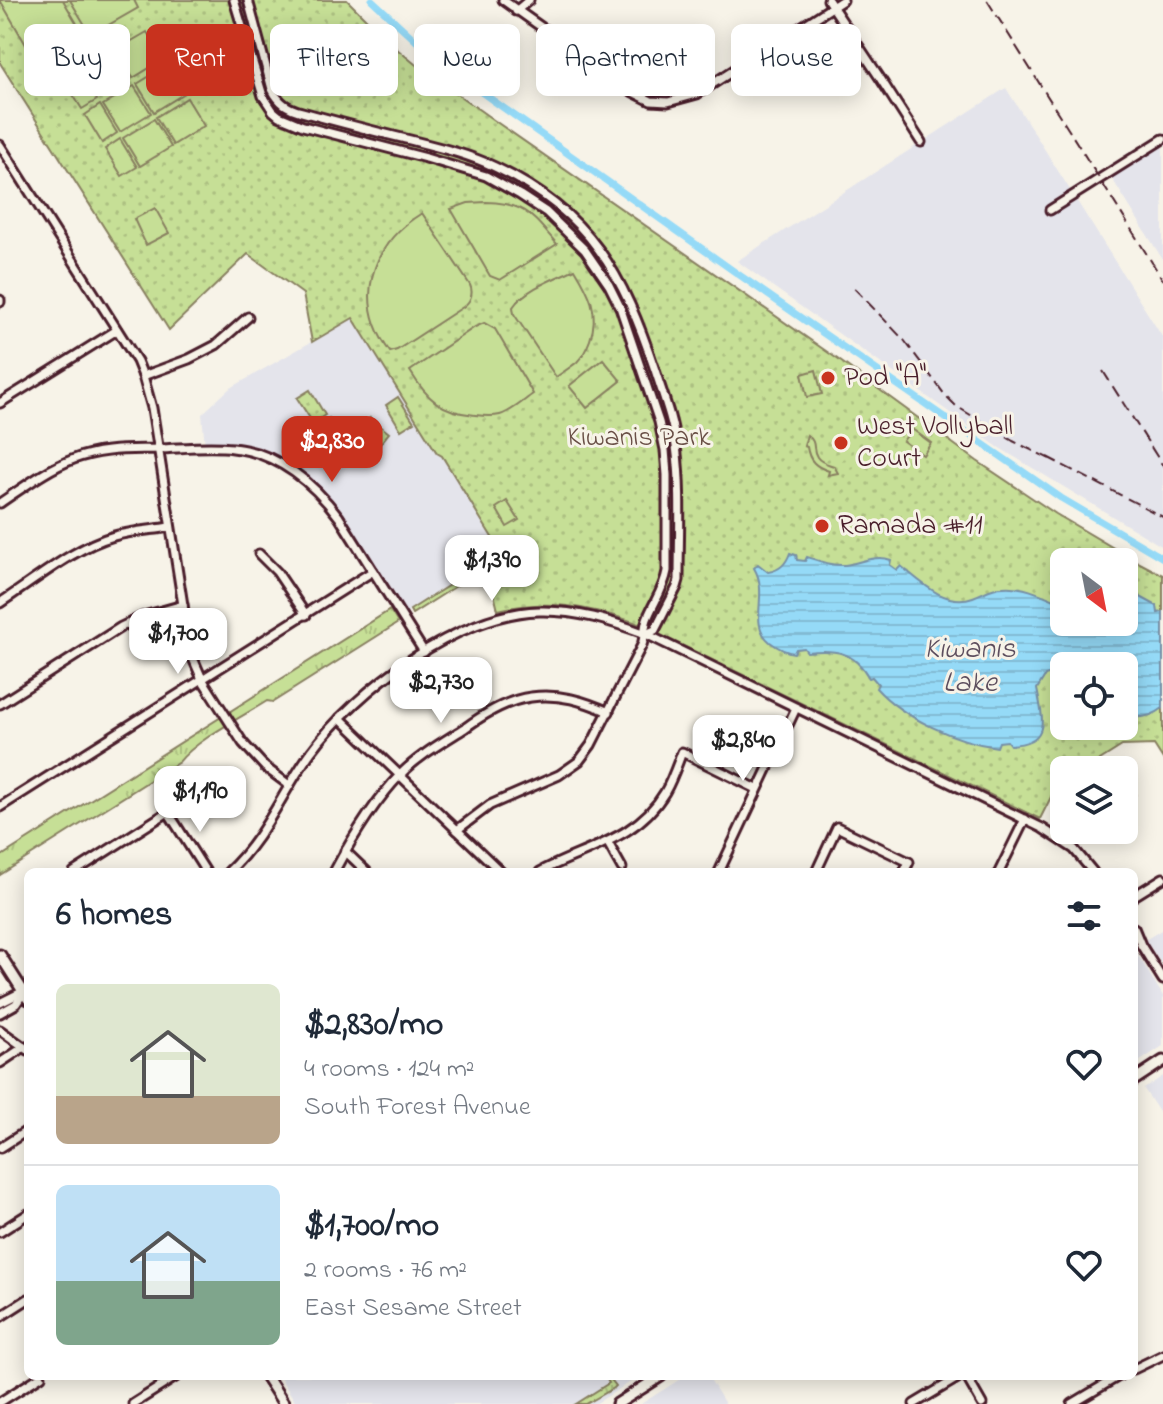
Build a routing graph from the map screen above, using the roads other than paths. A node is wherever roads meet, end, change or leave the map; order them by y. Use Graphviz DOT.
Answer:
graph roads {
  1 [pos="234,0"];
  2 [pos="248,0"];
  3 [pos="503,0"];
  4 [pos="529,0"];
  5 [pos="843,0"];
  6 [pos="830,4"];
  7 [pos="516,11"];
  8 [pos="241,24"];
  9 [pos="263,55"];
  10 [pos="254,57"];
  11 [pos="254,68"];
  12 [pos="1163,139"];
  13 [pos="415,141"];
  14 [pos="921,142"];
  15 [pos="0,145"];
  16 [pos="411,154"];
  17 [pos="1050,210"];
  18 [pos="248,317"];
  19 [pos="117,330"];
  20 [pos="143,376"];
  21 [pos="0,403"];
  22 [pos="677,448"];
  23 [pos="157,449"];
  24 [pos="665,450"];
  25 [pos="0,503"];
  26 [pos="170,527"];
  27 [pos="259,554"];
  28 [pos="373,571"];
  29 [pos="0,603"];
  30 [pos="183,605"];
  31 [pos="653,607"];
  32 [pos="664,613"];
  33 [pos="306,615"];
  34 [pos="646,634"];
  35 [pos="424,652"];
  36 [pos="202,679"];
  37 [pos="0,704"];
  38 [pos="796,708"];
  39 [pos="609,712"];
  40 [pos="340,718"];
  41 [pos="400,775"];
  42 [pos="289,785"];
  43 [pos="757,789"];
  44 [pos="0,807"];
  45 [pos="1025,819"];
  46 [pos="457,830"];
  47 [pos="1050,834"];
  48 [pos="608,843"];
  49 [pos="1067,844"];
  50 [pos="345,851"];
  51 [pos="80,868"];
  52 [pos="203,868"];
  53 [pos="232,868"];
  54 [pos="336,868"];
  55 [pos="363,868"];
  56 [pos="497,868"];
  57 [pos="549,868"];
  58 [pos="622,868"];
  59 [pos="721,868"];
  60 [pos="818,868"];
  61 [pos="906,868"];
  62 [pos="1001,868"];
  63 [pos="1090,868"];
  64 [pos="1163,878"];
  65 [pos="1138,894"];
  66 [pos="1138,943"];
  67 [pos="0,955"];
  68 [pos="1163,980"];
  69 [pos="24,989"];
  70 [pos="24,994"];
  71 [pos="24,996"];
  72 [pos="0,1003"];
  73 [pos="0,1013"];
  74 [pos="0,1030"];
  75 [pos="24,1047"];
  76 [pos="24,1049"];
  77 [pos="1163,1061"];
  78 [pos="0,1063"];
  79 [pos="1138,1077"];
  80 [pos="24,1133"];
  81 [pos="0,1148"];
  82 [pos="24,1217"];
  83 [pos="0,1232"];
  84 [pos="24,1302"];
  85 [pos="0,1317"];
  86 [pos="1163,1355"];
  87 [pos="1138,1367"];
  88 [pos="35,1380"];
  89 [pos="171,1380"];
  90 [pos="269,1380"];
  91 [pos="655,1380"];
  92 [pos="956,1380"];
  93 [pos="966,1380"];
  94 [pos="1112,1380"];
  95 [pos="0,1402"];
  96 [pos="133,1404"];
  97 [pos="284,1404"];
  98 [pos="617,1404"];
  99 [pos="914,1404"];
  100 [pos="982,1404"];
  101 [pos="1072,1404"];
  1 -- 8 [label="street"];
  2 -- 9 [label="street"];
  3 -- 7 [label="street"];
  4 -- 7 [label="street"];
  5 -- 6 [label="street"];
  6 -- 7 [label="street"];
  6 -- 14 [label="street"];
  9 -- 10 [label="street"];
  9 -- 13 [label="street"];
  11 -- 16 [label="street"];
  12 -- 17 [label="street"];
  13 -- 16 [label="street"];
  13 -- 22 [label="street"];
  15 -- 19 [label="street"];
  16 -- 24 [label="street"];
  18 -- 20 [label="street"];
  19 -- 20 [label="street"];
  19 -- 21 [label="street"];
  20 -- 23 [label="street"];
  22 -- 24 [label="street"];
  22 -- 32 [label="street"];
  23 -- 25 [label="street"];
  23 -- 26 [label="street"];
  23 -- 28 [label="street"];
  24 -- 31 [label="street"];
  26 -- 29 [label="street"];
  26 -- 30 [label="street"];
  27 -- 33 [label="street"];
  28 -- 33 [label="street"];
  28 -- 35 [label="street"];
  30 -- 36 [label="street"];
  30 -- 37 [label="street"];
  31 -- 32 [label="street"];
  31 -- 34 [label="street"];
  32 -- 34 [label="street"];
  33 -- 36 [label="street"];
  34 -- 35 [label="street"];
  34 -- 38 [label="street"];
  34 -- 39 [label="street"];
  35 -- 40 [label="street"];
  36 -- 42 [label="street"];
  36 -- 44 [label="street"];
  38 -- 43 [label="street"];
  38 -- 45 [label="street"];
  39 -- 41 [label="street"];
  39 -- 46 [label="street"];
  40 -- 41 [label="street"];
  40 -- 42 [label="street"];
  41 -- 46 [label="street"];
  41 -- 50 [label="street"];
  42 -- 53 [label="street"];
  43 -- 48 [label="street"];
  43 -- 59 [label="street"];
  45 -- 47 [label="street"];
  45 -- 62 [label="street"];
  46 -- 56 [label="street"];
  48 -- 57 [label="street"];
  48 -- 58 [label="street"];
  49 -- 63 [label="street"];
  50 -- 54 [label="street"];
  50 -- 55 [label="street"];
  51 -- 52 [label="street"];
  60 -- 61 [label="street"];
  64 -- 65 [label="street"];
  66 -- 68 [label="street"];
  67 -- 69 [label="main road"];
  70 -- 72 [label="street"];
  71 -- 73 [label="street"];
  74 -- 75 [label="street"];
  76 -- 78 [label="street"];
  77 -- 79 [label="main road"];
  80 -- 81 [label="street"];
  82 -- 83 [label="street"];
  84 -- 85 [label="street"];
  86 -- 87 [label="street"];
  88 -- 95 [label="street"];
  89 -- 96 [label="street"];
  90 -- 97 [label="main road"];
  91 -- 98 [label="main road"];
  92 -- 99 [label="street"];
  93 -- 100 [label="street"];
  94 -- 101 [label="street"];
}
